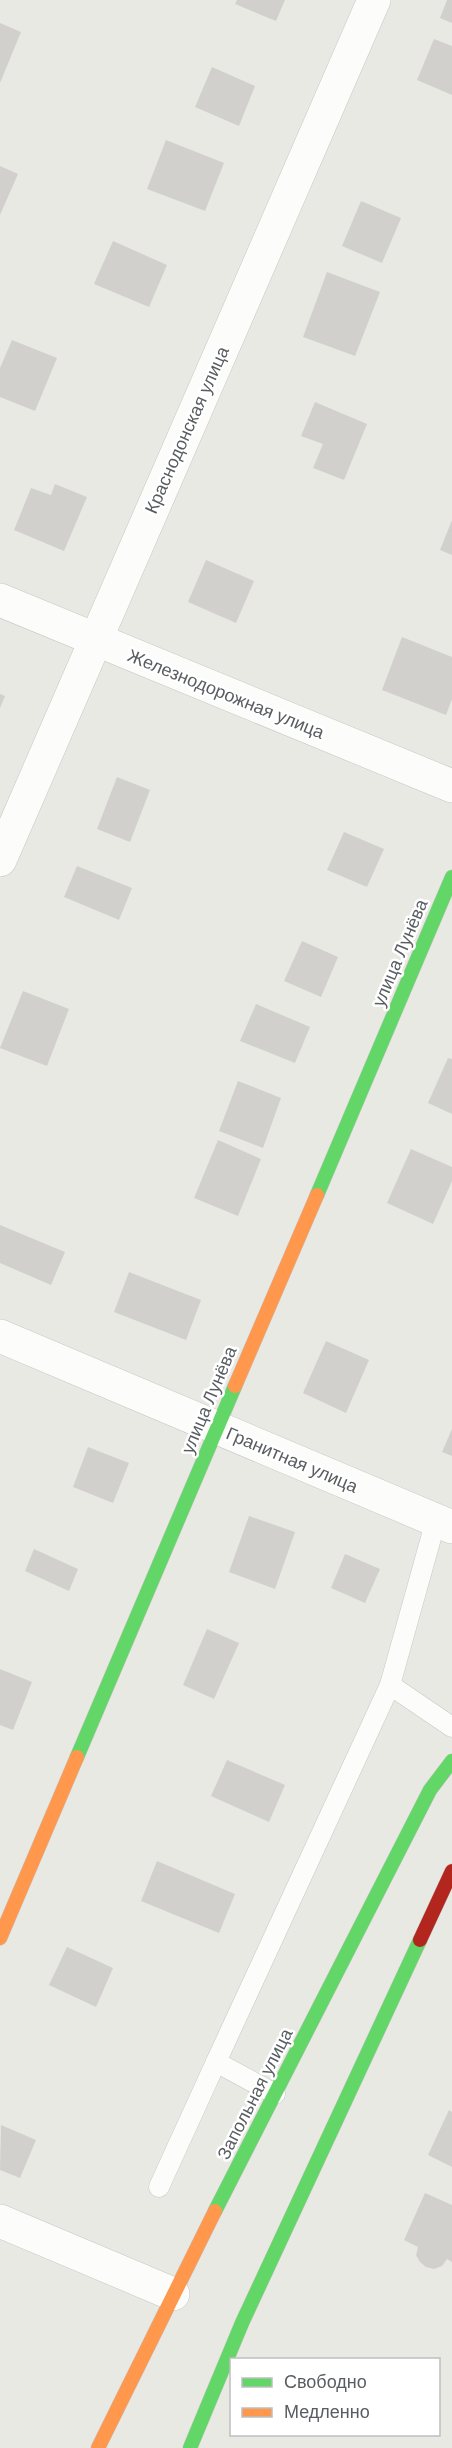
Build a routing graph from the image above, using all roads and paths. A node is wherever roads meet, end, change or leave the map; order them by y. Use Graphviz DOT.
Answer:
graph roads {
  1 [pos="374,0"];
  2 [pos="0,600"];
  3 [pos="95,640"];
  4 [pos="452,786"];
  5 [pos="0,860"];
  6 [pos="452,877"];
  7 [pos="0,1336"];
  8 [pos="217,1428"];
  9 [pos="444,1524"];
  10 [pos="390,1685"];
  11 [pos="452,1727"];
  12 [pos="452,1761"];
  13 [pos="452,1871"];
  14 [pos="0,1938"];
  15 [pos="216,2062"];
  16 [pos="276,2094"];
  17 [pos="159,2187"];
  18 [pos="0,2221"];
  19 [pos="174,2294"];
  20 [pos="98,2448"];
  21 [pos="190,2448"];
  1 -- 3 [label="street, Краснодонская улица"];
  2 -- 3 [label="street, Железнодорожная улица"];
  3 -- 4 [label="street, Железнодорожная улица"];
  3 -- 5 [label="street, Краснодонская улица"];
  6 -- 8 [label="street, улица Лунёва"];
  7 -- 8 [label="street, Гранитная улица"];
  8 -- 9 [label="street, Гранитная улица"];
  8 -- 14 [label="street, улица Лунёва"];
  9 -- 10 [label="lane"];
  10 -- 11 [label="lane"];
  10 -- 15 [label="lane"];
  12 -- 16 [label="street, Запольная улица"];
  13 -- 21 [label="street"];
  15 -- 16 [label="lane"];
  15 -- 17 [label="lane"];
  16 -- 19 [label="street, Запольная улица"];
  18 -- 19 [label="street"];
  19 -- 20 [label="street, Запольная улица"];
}
